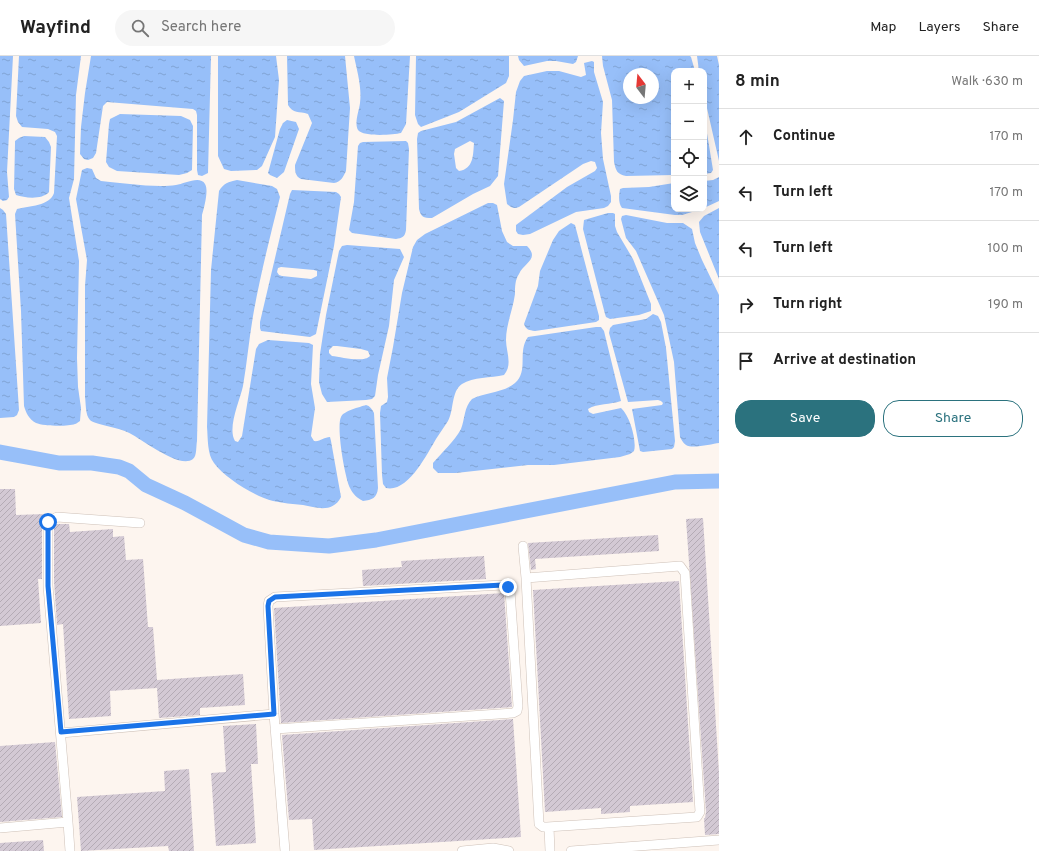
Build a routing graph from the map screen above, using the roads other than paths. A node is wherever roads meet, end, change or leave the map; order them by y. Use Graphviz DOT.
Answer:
graph roads {
  1 [pos="140,523"];
  2 [pos="523,546"];
  3 [pos="526,578"];
  4 [pos="274,714"];
  5 [pos="275,729"];
  6 [pos="61,732"];
  7 [pos="68,822"];
  8 [pos="547,827"];
  9 [pos="0,828"];
  10 [pos="719,840"];
  11 [pos="70,851"];
  12 [pos="285,851"];
  13 [pos="462,851"];
  14 [pos="509,851"];
  15 [pos="550,851"];
  16 [pos="571,851"];
  1 -- 6 [label="street"];
  2 -- 3 [label="street"];
  3 -- 8 [label="street"];
  3 -- 8 [label="street"];
  4 -- 5 [label="street"];
  4 -- 5 [label="street"];
  4 -- 6 [label="street"];
  5 -- 12 [label="street"];
  6 -- 7 [label="street"];
  7 -- 9 [label="street"];
  7 -- 11 [label="street"];
  8 -- 15 [label="street"];
  10 -- 16 [label="street"];
  13 -- 14 [label="street"];
}
